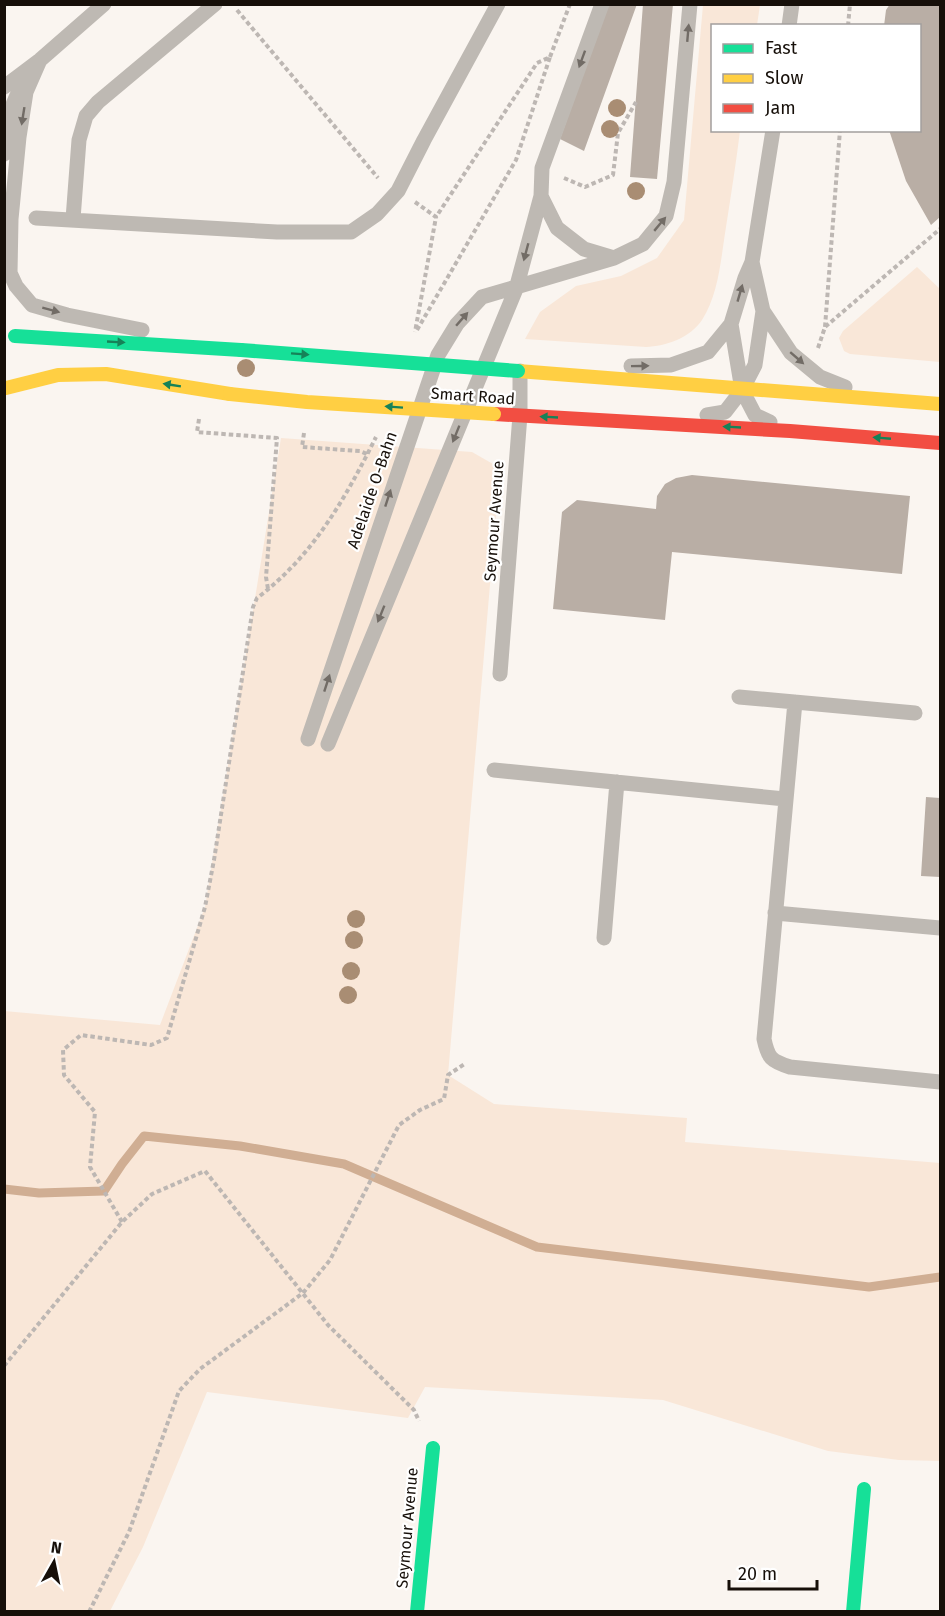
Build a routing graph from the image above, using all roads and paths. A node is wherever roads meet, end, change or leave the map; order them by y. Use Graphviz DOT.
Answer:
graph roads {
  1 [pos="104,4"];
  2 [pos="215,4"];
  3 [pos="498,4"];
  4 [pos="570,4"];
  5 [pos="602,4"];
  6 [pos="690,4"];
  7 [pos="792,4"];
  8 [pos="850,4"];
  9 [pos="232,5"];
  10 [pos="789,24"];
  11 [pos="848,24"];
  12 [pos="550,57"];
  13 [pos="40,60"];
  14 [pos="4,87"];
  15 [pos="636,102"];
  16 [pos="773,132"];
  17 [pos="840,132"];
  18 [pos="4,154"];
  19 [pos="561,176"];
  20 [pos="398,191"];
  21 [pos="541,196"];
  22 [pos="436,217"];
  23 [pos="36,218"];
  24 [pos="73,219"];
  25 [pos="940,229"];
  26 [pos="614,258"];
  27 [pos="752,262"];
  28 [pos="516,289"];
  29 [pos="763,311"];
  30 [pos="7,322"];
  31 [pos="731,324"];
  32 [pos="825,327"];
  33 [pos="415,334"];
  34 [pos="15,336"];
  35 [pos="449,337"];
  36 [pos="242,350"];
  37 [pos="18,354"];
  38 [pos="814,357"];
  39 [pos="15,370"];
  40 [pos="518,370"];
  41 [pos="5,388"];
  42 [pos="742,390"];
  43 [pos="940,404"];
  44 [pos="520,415"];
  45 [pos="199,418"];
  46 [pos="604,420"];
  47 [pos="304,426"];
  48 [pos="380,429"];
  49 [pos="790,430"];
  50 [pos="940,443"];
  51 [pos="367,454"];
  52 [pos="268,590"];
  53 [pos="500,674"];
  54 [pos="739,696"];
  55 [pos="795,702"];
  56 [pos="915,714"];
  57 [pos="308,739"];
  58 [pos="327,744"];
  59 [pos="494,770"];
  60 [pos="617,782"];
  61 [pos="785,799"];
  62 [pos="775,913"];
  63 [pos="940,928"];
  64 [pos="604,938"];
  65 [pos="466,1063"];
  66 [pos="940,1082"];
  67 [pos="122,1222"];
  68 [pos="303,1293"];
  69 [pos="4,1366"];
  70 [pos="433,1448"];
  71 [pos="864,1489"];
  72 [pos="89,1611"];
  73 [pos="417,1611"];
  74 [pos="853,1611"];
  1 -- 13 [label="lane"];
  2 -- 24 [label="lane"];
  3 -- 20 [label="lane"];
  4 -- 12 [label="path"];
  5 -- 21 [label="lane, one-way"];
  26 -- 6 [label="lane, Adelaide O-Bahn, one-way"];
  7 -- 10 [label="lane"];
  8 -- 11 [label="path"];
  9 -- 20 [label="path"];
  12 -- 22 [label="path"];
  12 -- 33 [label="path"];
  13 -- 14 [label="lane"];
  13 -- 18 [label="lane"];
  13 -- 36 [label="lane, one-way"];
  15 -- 19 [label="path"];
  16 -- 27 [label="lane"];
  17 -- 32 [label="path"];
  20 -- 22 [label="path"];
  20 -- 24 [label="lane"];
  21 -- 26 [label="lane"];
  21 -- 28 [label="lane, one-way"];
  22 -- 33 [label="path"];
  23 -- 24 [label="lane"];
  25 -- 32 [label="path"];
  26 -- 28 [label="lane, Adelaide O-Bahn"];
  27 -- 29 [label="lane"];
  31 -- 27 [label="lane, one-way"];
  35 -- 28 [label="lane, Adelaide O-Bahn, one-way"];
  28 -- 58 [label="lane, one-way"];
  29 -- 42 [label="lane"];
  29 -- 43 [label="lane, one-way"];
  30 -- 34 [label="main road"];
  40 -- 31 [label="lane, one-way"];
  31 -- 42 [label="lane"];
  32 -- 38 [label="path"];
  33 -- 35 [label="path"];
  34 -- 36 [label="main road, Smart Road, one-way"];
  34 -- 37 [label="main road"];
  57 -- 35 [label="lane, Adelaide O-Bahn, one-way"];
  36 -- 40 [label="main road, Smart Road, one-way, bridge"];
  39 -- 41 [label="main road"];
  40 -- 42 [label="main road, Smart Road"];
  40 -- 44 [label="lane, Seymour Avenue"];
  44 -- 41 [label="main road, Smart Road, one-way, bridge"];
  42 -- 43 [label="main road, Smart Road"];
  42 -- 46 [label="lane"];
  42 -- 49 [label="lane"];
  46 -- 44 [label="main road, Smart Road, one-way"];
  44 -- 53 [label="lane, Seymour Avenue"];
  45 -- 52 [label="path"];
  49 -- 46 [label="main road, Smart Road, one-way"];
  47 -- 51 [label="path"];
  48 -- 51 [label="path"];
  50 -- 49 [label="main road, Smart Road, one-way"];
  51 -- 52 [label="path"];
  52 -- 67 [label="path"];
  54 -- 55 [label="lane"];
  55 -- 56 [label="lane"];
  55 -- 61 [label="lane"];
  59 -- 60 [label="lane"];
  60 -- 61 [label="lane"];
  60 -- 64 [label="lane"];
  61 -- 62 [label="lane"];
  62 -- 63 [label="lane"];
  62 -- 66 [label="lane"];
  65 -- 68 [label="path"];
  67 -- 68 [label="path"];
  67 -- 69 [label="path"];
  68 -- 70 [label="path"];
  68 -- 72 [label="path"];
  70 -- 73 [label="main road, Seymour Avenue"];
  71 -- 74 [label="main road"];
}
